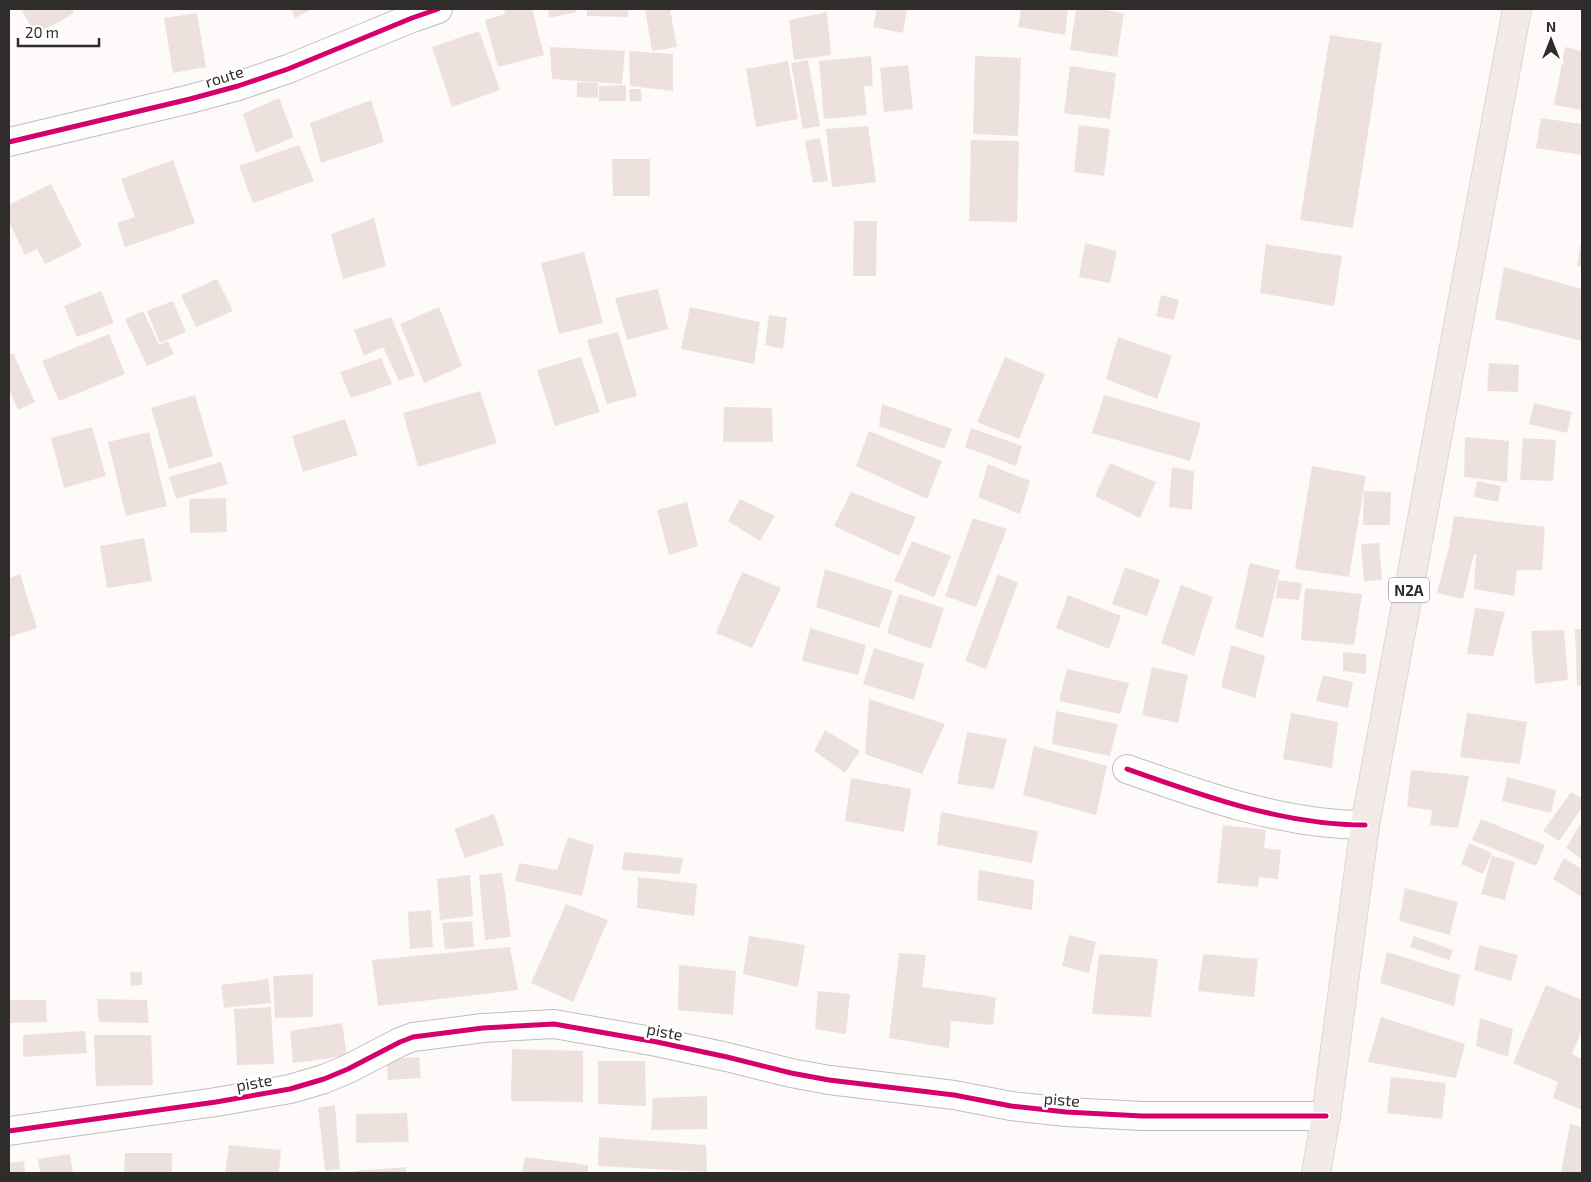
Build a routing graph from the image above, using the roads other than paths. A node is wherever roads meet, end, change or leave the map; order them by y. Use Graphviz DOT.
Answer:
graph roads {
  1 [pos="438,9"];
  2 [pos="1517,9"];
  3 [pos="9,142"];
  4 [pos="1127,769"];
  5 [pos="1365,825"];
  6 [pos="1326,1116"];
  7 [pos="9,1131"];
  8 [pos="1316,1173"];
  1 -- 3 [label="street, route"];
  2 -- 5 [label="highway, N2A"];
  4 -- 5 [label="street"];
  5 -- 6 [label="highway, N2A"];
  6 -- 7 [label="street, piste"];
  6 -- 8 [label="highway, N2A"];
}
